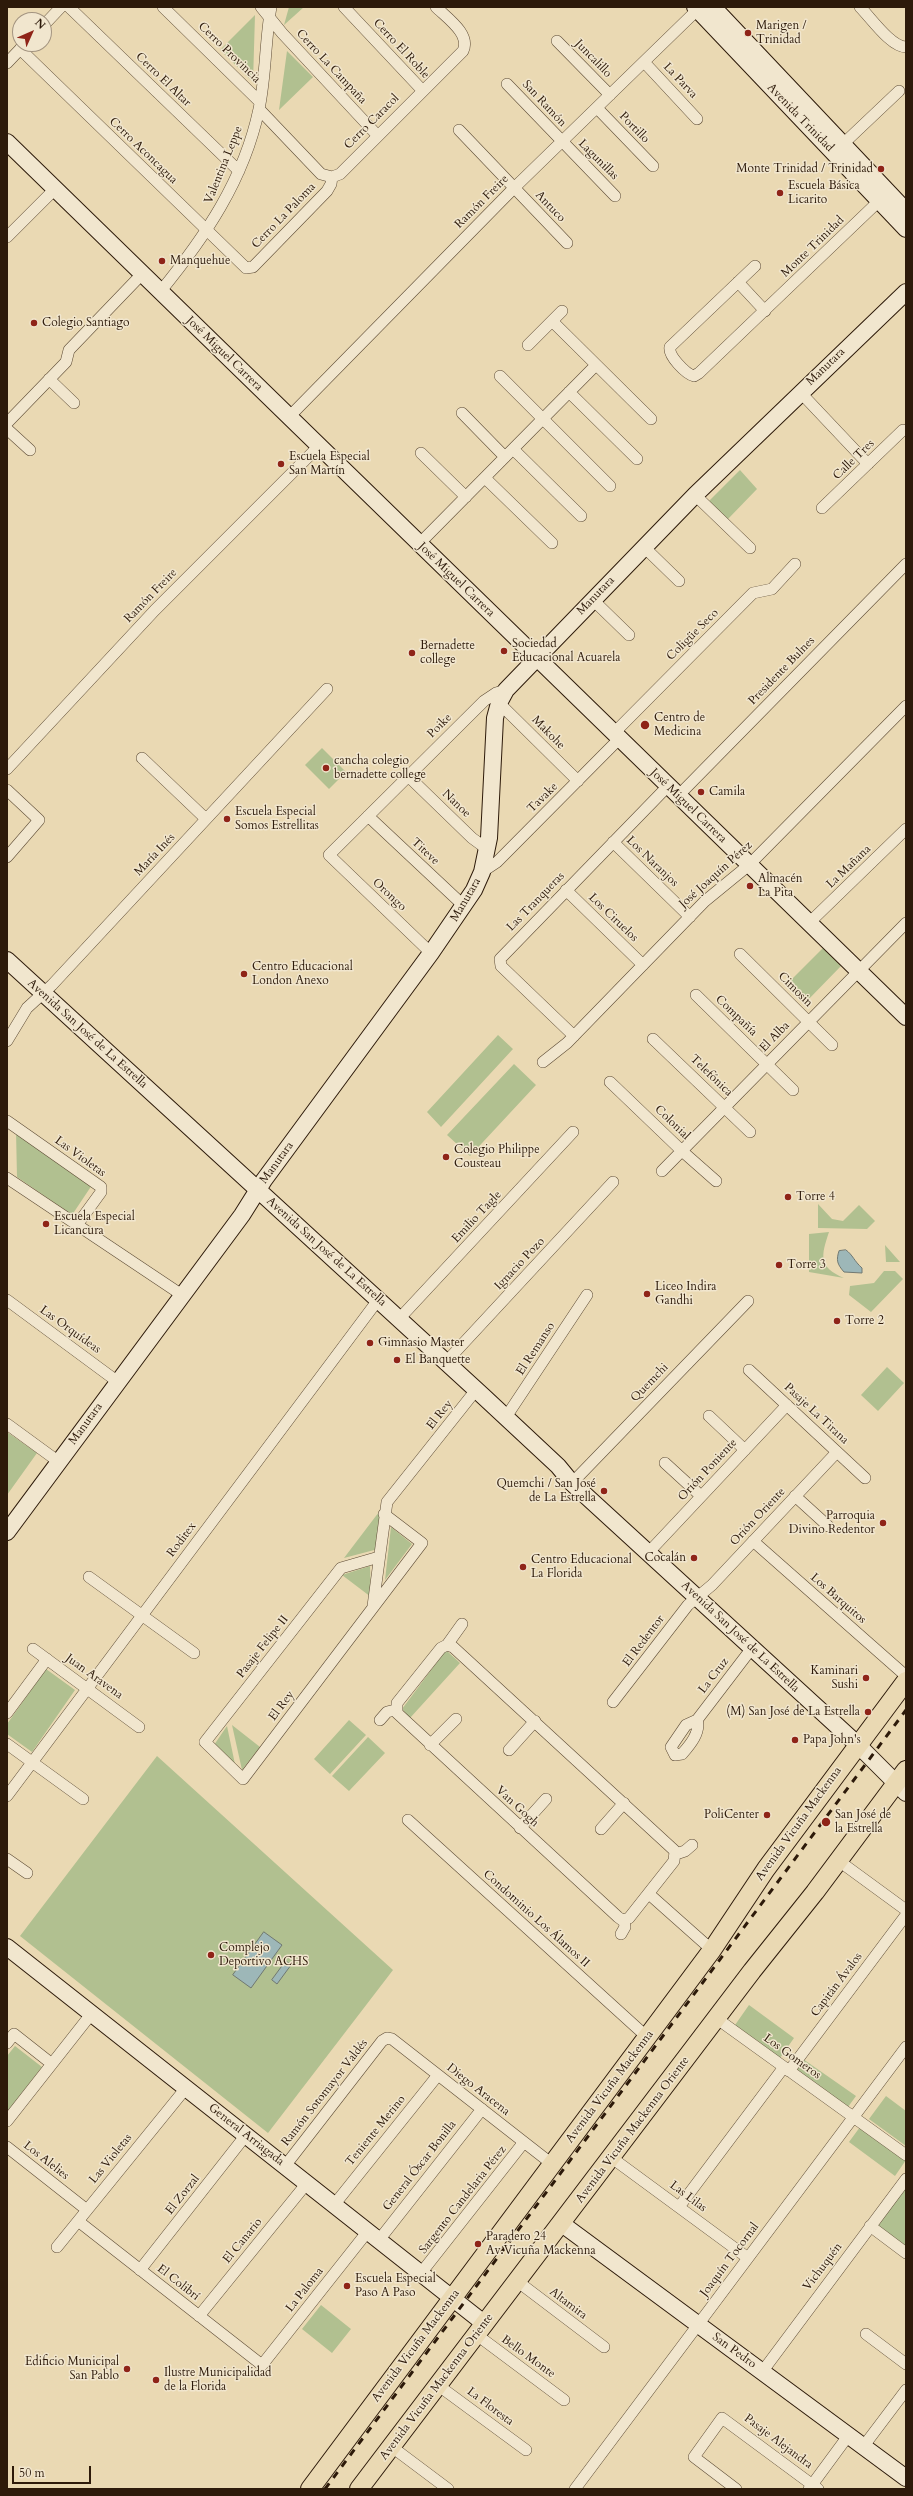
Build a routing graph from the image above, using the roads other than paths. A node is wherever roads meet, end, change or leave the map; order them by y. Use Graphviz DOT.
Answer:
graph roads {
  1 [pos="62,7"];
  2 [pos="69,7"];
  3 [pos="163,7"];
  4 [pos="261,7"];
  5 [pos="344,7"];
  6 [pos="436,7"];
  7 [pos="860,7"];
  8 [pos="708,9"];
  9 [pos="270,11"];
  10 [pos="52,17"];
  11 [pos="557,40"];
  12 [pos="906,47"];
  13 [pos="17,52"];
  14 [pos="29,52"];
  15 [pos="644,62"];
  16 [pos="7,63"];
  17 [pos="507,84"];
  18 [pos="422,90"];
  19 [pos="899,91"];
  20 [pos="610,95"];
  21 [pos="259,105"];
  22 [pos="597,108"];
  23 [pos="698,119"];
  24 [pos="459,130"];
  25 [pos="377,135"];
  26 [pos="7,142"];
  27 [pos="562,142"];
  28 [pos="842,145"];
  29 [pos="653,166"];
  30 [pos="239,171"];
  31 [pos="332,177"];
  32 [pos="514,188"];
  33 [pos="55,190"];
  34 [pos="615,196"];
  35 [pos="879,201"];
  36 [pos="905,223"];
  37 [pos="208,232"];
  38 [pos="7,238"];
  39 [pos="567,243"];
  40 [pos="755,266"];
  41 [pos="249,268"];
  42 [pos="142,274"];
  43 [pos="738,282"];
  44 [pos="160,292"];
  45 [pos="906,292"];
  46 [pos="562,311"];
  47 [pos="766,311"];
  48 [pos="552,322"];
  49 [pos="528,346"];
  50 [pos="596,365"];
  51 [pos="500,376"];
  52 [pos="49,379"];
  53 [pos="569,392"];
  54 [pos="800,392"];
  55 [pos="74,403"];
  56 [pos="462,413"];
  57 [pos="289,417"];
  58 [pos="543,419"];
  59 [pos="651,419"];
  60 [pos="7,422"];
  61 [pos="7,429"];
  62 [pos="903,430"];
  63 [pos="319,446"];
  64 [pos="30,450"];
  65 [pos="421,452"];
  66 [pos="509,453"];
  67 [pos="637,459"];
  68 [pos="868,464"];
  69 [pos="485,478"];
  70 [pos="610,486"];
  71 [pos="695,494"];
  72 [pos="466,497"];
  73 [pos="822,508"];
  74 [pos="581,516"];
  75 [pos="552,543"];
  76 [pos="419,544"];
  77 [pos="644,546"];
  78 [pos="750,548"];
  79 [pos="795,564"];
  80 [pos="906,564"];
  81 [pos="679,581"];
  82 [pos="592,600"];
  83 [pos="629,635"];
  84 [pos="536,657"];
  85 [pos="327,689"];
  86 [pos="502,696"];
  87 [pos="906,706"];
  88 [pos="617,736"];
  89 [pos="142,758"];
  90 [pos="7,769"];
  91 [pos="408,776"];
  92 [pos="578,781"];
  93 [pos="7,790"];
  94 [pos="673,791"];
  95 [pos="368,816"];
  96 [pos="206,819"];
  97 [pos="906,829"];
  98 [pos="613,842"];
  99 [pos="487,849"];
  100 [pos="328,855"];
  101 [pos="7,857"];
  102 [pos="749,865"];
  103 [pos="482,872"];
  104 [pos="566,890"];
  105 [pos="464,906"];
  106 [pos="690,917"];
  107 [pos="809,923"];
  108 [pos="906,923"];
  109 [pos="432,953"];
  110 [pos="740,954"];
  111 [pos="7,960"];
  112 [pos="643,965"];
  113 [pos="7,971"];
  114 [pos="858,971"];
  115 [pos="696,995"];
  116 [pos="40,996"];
  117 [pos="906,1017"];
  118 [pos="808,1022"];
  119 [pos="574,1036"];
  120 [pos="653,1039"];
  121 [pos="7,1041"];
  122 [pos="832,1045"];
  123 [pos="543,1062"];
  124 [pos="767,1064"];
  125 [pos="610,1082"];
  126 [pos="793,1090"];
  127 [pos="724,1108"];
  128 [pos="7,1121"];
  129 [pos="573,1132"];
  130 [pos="750,1132"];
  131 [pos="682,1151"];
  132 [pos="662,1171"];
  133 [pos="7,1178"];
  134 [pos="716,1181"];
  135 [pos="612,1182"];
  136 [pos="256,1193"];
  137 [pos="77,1225"];
  138 [pos="587,1295"];
  139 [pos="182,1296"];
  140 [pos="7,1300"];
  141 [pos="748,1301"];
  142 [pos="376,1304"];
  143 [pos="399,1319"];
  144 [pos="446,1362"];
  145 [pos="749,1370"];
  146 [pos="118,1382"];
  147 [pos="473,1393"];
  148 [pos="786,1405"];
  149 [pos="709,1416"];
  150 [pos="506,1417"];
  151 [pos="7,1424"];
  152 [pos="745,1450"];
  153 [pos="837,1452"];
  154 [pos="58,1462"];
  155 [pos="665,1463"];
  156 [pos="865,1478"];
  157 [pos="572,1483"];
  158 [pos="701,1496"];
  159 [pos="795,1496"];
  160 [pos="384,1514"];
  161 [pos="9,1524"];
  162 [pos="828,1526"];
  163 [pos="753,1541"];
  164 [pos="648,1553"];
  165 [pos="379,1556"];
  166 [pos="89,1577"];
  167 [pos="697,1597"];
  168 [pos="373,1606"];
  169 [pos="142,1616"];
  170 [pos="462,1624"];
  171 [pos="447,1645"];
  172 [pos="752,1648"];
  173 [pos="33,1649"];
  174 [pos="194,1653"];
  175 [pos="47,1659"];
  176 [pos="906,1676"];
  177 [pos="906,1682"];
  178 [pos="88,1689"];
  179 [pos="613,1702"];
  180 [pos="395,1710"];
  181 [pos="7,1713"];
  182 [pos="456,1719"];
  183 [pos="380,1720"];
  184 [pos="697,1720"];
  185 [pos="535,1722"];
  186 [pos="139,1727"];
  187 [pos="205,1742"];
  188 [pos="7,1744"];
  189 [pos="430,1745"];
  190 [pos="858,1745"];
  191 [pos="509,1750"];
  192 [pos="32,1762"];
  193 [pos="904,1778"];
  194 [pos="7,1796"];
  195 [pos="83,1799"];
  196 [pos="546,1799"];
  197 [pos="624,1803"];
  198 [pos="408,1820"];
  199 [pos="520,1828"];
  200 [pos="601,1829"];
  201 [pos="692,1845"];
  202 [pos="676,1854"];
  203 [pos="7,1859"];
  204 [pos="838,1861"];
  205 [pos="27,1873"];
  206 [pos="649,1894"];
  207 [pos="906,1910"];
  208 [pos="906,1915"];
  209 [pos="624,1920"];
  210 [pos="621,1934"];
  211 [pos="7,1947"];
  212 [pos="712,1950"];
  213 [pos="92,2014"];
  214 [pos="716,2018"];
  215 [pos="647,2037"];
  216 [pos="387,2038"];
  217 [pos="7,2044"];
  218 [pos="906,2047"];
  219 [pos="52,2064"];
  220 [pos="786,2069"];
  221 [pos="438,2075"];
  222 [pos="186,2088"];
  223 [pos="482,2109"];
  224 [pos="853,2117"];
  225 [pos="7,2122"];
  226 [pos="246,2136"];
  227 [pos="524,2142"];
  228 [pos="7,2147"];
  229 [pos="906,2155"];
  230 [pos="612,2158"];
  231 [pos="552,2164"];
  232 [pos="285,2166"];
  233 [pos="906,2178"];
  234 [pos="307,2183"];
  235 [pos="334,2204"];
  236 [pos="679,2207"];
  237 [pos="87,2210"];
  238 [pos="78,2221"];
  239 [pos="562,2224"];
  240 [pos="870,2226"];
  241 [pos="373,2236"];
  242 [pos="57,2247"];
  243 [pos="906,2253"];
  244 [pos="748,2258"];
  245 [pos="140,2270"];
  246 [pos="421,2273"];
  247 [pos="517,2281"];
  248 [pos="452,2298"];
  249 [pos="199,2316"];
  250 [pos="698,2325"];
  251 [pos="481,2329"];
  252 [pos="866,2334"];
  253 [pos="604,2347"];
  254 [pos="906,2364"];
  255 [pos="262,2365"];
  256 [pos="762,2372"];
  257 [pos="439,2386"];
  258 [pos="906,2390"];
  259 [pos="564,2400"];
  260 [pos="848,2436"];
  261 [pos="392,2447"];
  262 [pos="863,2447"];
  263 [pos="526,2450"];
  264 [pos="906,2478"];
  265 [pos="813,2488"];
  266 [pos="310,2489"];
  267 [pos="359,2489"];
  268 [pos="448,2489"];
  269 [pos="575,2489"];
  270 [pos="736,2489"];
  1 -- 10 [label="street"];
  2 -- 30 [label="street, Cerro El Altar"];
  3 -- 21 [label="street, Cerro Provincia"];
  4 -- 9 [label="street, Cerro La Campaña"];
  5 -- 18 [label="street, Cerro El Roble"];
  6 -- 18 [label="street, Cerro Caracol"];
  7 -- 12 [label="street"];
  8 -- 15 [label="street, Ramón Freire"];
  8 -- 28 [label="main road, Avenida Trinidad"];
  8 -- 35 [label="main road, Avenida Trinidad"];
  9 -- 21 [label="street, Valentina Leppe"];
  9 -- 25 [label="street, Cerro La Campaña"];
  11 -- 20 [label="street, Juncalillo"];
  13 -- 16 [label="street"];
  14 -- 37 [label="street, Cerro Aconcagua"];
  15 -- 20 [label="street, Ramón Freire"];
  15 -- 23 [label="street, La Parva"];
  17 -- 27 [label="street, San Ramón"];
  18 -- 25 [label="street, Cerro Caracol"];
  19 -- 28 [label="street"];
  20 -- 22 [label="street, Ramón Freire"];
  21 -- 30 [label="street, Valentina Leppe"];
  21 -- 31 [label="street"];
  22 -- 27 [label="street, Ramón Freire"];
  22 -- 29 [label="street, Portillo"];
  24 -- 32 [label="street, Antuco"];
  25 -- 31 [label="street, Cerro Caracol"];
  26 -- 33 [label="main road, José Miguel Carrera"];
  27 -- 32 [label="street, Ramón Freire"];
  27 -- 34 [label="street, Lagunillas"];
  28 -- 36 [label="main road, Avenida Trinidad"];
  30 -- 37 [label="street, Valentina Leppe"];
  31 -- 41 [label="street, Cerro La Paloma"];
  32 -- 39 [label="street, Antuco"];
  32 -- 57 [label="street, Ramón Freire"];
  33 -- 38 [label="street"];
  33 -- 42 [label="main road, José Miguel Carrera"];
  35 -- 36 [label="main road, Avenida Trinidad"];
  35 -- 47 [label="street, Monte Trinidad"];
  37 -- 41 [label="street, Cerro Aconcagua"];
  37 -- 44 [label="street, Valentina Leppe"];
  40 -- 43 [label="street, Monte Trinidad"];
  42 -- 44 [label="main road, José Miguel Carrera"];
  42 -- 52 [label="street"];
  43 -- 47 [label="street"];
  43 -- 47 [label="street, Monte Trinidad"];
  44 -- 57 [label="main road, José Miguel Carrera"];
  45 -- 54 [label="main road, Manutara"];
  46 -- 48 [label="street"];
  48 -- 49 [label="street"];
  48 -- 50 [label="street"];
  50 -- 53 [label="street"];
  50 -- 59 [label="street"];
  51 -- 58 [label="street"];
  52 -- 55 [label="street"];
  52 -- 60 [label="street"];
  53 -- 58 [label="street"];
  53 -- 67 [label="street"];
  54 -- 68 [label="street"];
  54 -- 71 [label="main road, Manutara"];
  56 -- 66 [label="street"];
  57 -- 63 [label="main road, José Miguel Carrera"];
  58 -- 66 [label="street"];
  58 -- 70 [label="street"];
  61 -- 64 [label="street"];
  62 -- 68 [label="street, Calle Tres"];
  63 -- 76 [label="main road, José Miguel Carrera"];
  63 -- 90 [label="street, Ramón Freire"];
  65 -- 72 [label="street"];
  66 -- 69 [label="street"];
  66 -- 74 [label="street"];
  68 -- 73 [label="street, Calle Tres"];
  69 -- 72 [label="street"];
  69 -- 75 [label="street"];
  71 -- 77 [label="main road, Manutara"];
  71 -- 78 [label="street"];
  72 -- 76 [label="street"];
  76 -- 84 [label="main road, José Miguel Carrera"];
  77 -- 81 [label="street"];
  77 -- 82 [label="main road, Manutara"];
  79 -- 88 [label="street, Coligüe Seco"];
  80 -- 94 [label="street, Presidente Bulnes"];
  82 -- 83 [label="street"];
  82 -- 84 [label="main road, Manutara"];
  84 -- 86 [label="main road, Manutara"];
  84 -- 88 [label="main road, José Miguel Carrera"];
  85 -- 96 [label="street, María Inés"];
  86 -- 91 [label="street, Poike"];
  86 -- 92 [label="street, Makohe"];
  86 -- 99 [label="main road, Manutara"];
  87 -- 102 [label="street, José Joaquín Pérez"];
  88 -- 92 [label="street, Tavake"];
  88 -- 94 [label="main road, José Miguel Carrera"];
  89 -- 96 [label="street"];
  91 -- 95 [label="street, Poike"];
  91 -- 99 [label="street, Nanoe"];
  92 -- 103 [label="street, Tavake"];
  93 -- 101 [label="street"];
  94 -- 98 [label="street, Las Tranqueras"];
  94 -- 102 [label="main road, José Miguel Carrera"];
  95 -- 100 [label="street, Poike"];
  95 -- 105 [label="street, Titeve"];
  96 -- 116 [label="street, María Inés"];
  97 -- 107 [label="street, La Mañana"];
  98 -- 104 [label="street, Las Tranqueras"];
  98 -- 106 [label="street, Los Naranjos"];
  99 -- 103 [label="main road, Manutara"];
  100 -- 109 [label="street, Orongo"];
  102 -- 106 [label="street, José Joaquín Pérez"];
  102 -- 107 [label="main road, José Miguel Carrera"];
  103 -- 105 [label="main road, Manutara"];
  104 -- 112 [label="street, Los Ciruelos"];
  104 -- 119 [label="street, Las Tranqueras"];
  105 -- 109 [label="main road, Manutara"];
  106 -- 112 [label="street, José Joaquín Pérez"];
  107 -- 114 [label="main road, José Miguel Carrera"];
  108 -- 114 [label="street, El Alba"];
  109 -- 136 [label="main road, Manutara"];
  110 -- 118 [label="street, Cimosin"];
  111 -- 116 [label="main road, Avenida San José de La Estrella"];
  112 -- 119 [label="street, José Joaquín Pérez"];
  113 -- 116 [label="main road, Avenida San José de La Estrella"];
  114 -- 117 [label="main road, José Miguel Carrera"];
  114 -- 118 [label="street, El Alba"];
  115 -- 124 [label="street, Compañía"];
  116 -- 121 [label="street, María Inés"];
  116 -- 136 [label="main road, Avenida San José de La Estrella"];
  118 -- 122 [label="street, Cimosin"];
  118 -- 124 [label="street, El Alba"];
  119 -- 123 [label="street, José Joaquín Pérez"];
  120 -- 127 [label="street, Telefónica"];
  124 -- 126 [label="street, Compañía"];
  124 -- 127 [label="street, El Alba"];
  125 -- 131 [label="street, Colonial"];
  127 -- 130 [label="street, Telefónica"];
  127 -- 131 [label="street, El Alba"];
  128 -- 137 [label="street, Las Violetas"];
  129 -- 143 [label="street, Emilio Tagle"];
  131 -- 132 [label="street, El Alba"];
  131 -- 134 [label="street, Colonial"];
  133 -- 137 [label="street"];
  135 -- 144 [label="street, Ignacio Pozo"];
  136 -- 139 [label="main road, Manutara"];
  136 -- 142 [label="main road, Avenida San José de La Estrella"];
  137 -- 139 [label="street"];
  138 -- 150 [label="street, El Remanso"];
  139 -- 146 [label="main road, Manutara"];
  140 -- 146 [label="street, Las Orquídeas"];
  141 -- 157 [label="street, Quemchi"];
  142 -- 143 [label="main road, Avenida San José de La Estrella"];
  142 -- 147 [label="main road, Avenida San José de La Estrella"];
  142 -- 169 [label="street, Roditex"];
  143 -- 144 [label="main road, Avenida San José de La Estrella"];
  144 -- 147 [label="main road, Avenida San José de La Estrella"];
  145 -- 148 [label="street, Pasaje La Tirana"];
  146 -- 154 [label="main road, Manutara"];
  147 -- 150 [label="main road, Avenida San José de La Estrella"];
  147 -- 157 [label="main road, Avenida San José de La Estrella"];
  147 -- 160 [label="street, El Rey"];
  148 -- 152 [label="street, Orión Poniente"];
  148 -- 153 [label="street, Pasaje La Tirana"];
  149 -- 152 [label="street"];
  150 -- 157 [label="main road, Avenida San José de La Estrella"];
  151 -- 154 [label="street"];
  152 -- 158 [label="street, Orión Poniente"];
  153 -- 156 [label="street, Pasaje La Tirana"];
  153 -- 159 [label="street, Orión Oriente"];
  154 -- 161 [label="main road, Manutara"];
  155 -- 158 [label="street"];
  157 -- 164 [label="main road, Avenida San José de La Estrella"];
  158 -- 164 [label="street, Orión Poniente"];
  159 -- 162 [label="street"];
  159 -- 163 [label="street, Orión Oriente"];
  160 -- 165 [label="street, El Rey"];
  160 -- 168 [label="street, El Rey"];
  163 -- 167 [label="street, Orión Oriente"];
  163 -- 176 [label="street, Los Barquitos"];
  164 -- 167 [label="main road, Avenida San José de La Estrella"];
  165 -- 168 [label="street, El Rey"];
  165 -- 187 [label="street, Pasaje Felipe II"];
  166 -- 169 [label="street"];
  167 -- 172 [label="main road, Avenida San José de La Estrella"];
  167 -- 179 [label="street, El Redentor"];
  168 -- 187 [label="street, El Rey"];
  169 -- 174 [label="street"];
  169 -- 178 [label="street, Roditex"];
  170 -- 171 [label="street"];
  171 -- 180 [label="street"];
  171 -- 185 [label="street"];
  172 -- 184 [label="street, La Cruz"];
  172 -- 190 [label="main road, Avenida San José de La Estrella"];
  173 -- 175 [label="street, Juan Aravena"];
  175 -- 178 [label="street, Juan Aravena"];
  175 -- 181 [label="street"];
  177 -- 190 [label="main road, Avenida Vicuña Mackenna"];
  178 -- 186 [label="street, Juan Aravena"];
  178 -- 192 [label="street, Roditex"];
  180 -- 183 [label="street"];
  180 -- 189 [label="street, Van Gogh"];
  182 -- 189 [label="street"];
  185 -- 191 [label="street"];
  185 -- 197 [label="street"];
  188 -- 192 [label="street"];
  189 -- 199 [label="street, Van Gogh"];
  190 -- 193 [label="main road, Avenida San José de La Estrella"];
  190 -- 212 [label="main road, Avenida Vicuña Mackenna"];
  192 -- 194 [label="street, Roditex"];
  192 -- 195 [label="street"];
  193 -- 204 [label="main road, Avenida Vicuña Mackenna Oriente"];
  196 -- 199 [label="street"];
  197 -- 200 [label="street"];
  197 -- 202 [label="street"];
  198 -- 215 [label="street, Condominio Los Álamos II"];
  199 -- 209 [label="street, Van Gogh"];
  201 -- 202 [label="street"];
  202 -- 206 [label="street"];
  203 -- 205 [label="street"];
  204 -- 207 [label="street"];
  204 -- 214 [label="main road, Avenida Vicuña Mackenna Oriente"];
  206 -- 209 [label="street"];
  206 -- 212 [label="street"];
  208 -- 220 [label="street, Capitán Ávalos"];
  209 -- 210 [label="street"];
  211 -- 213 [label="main road, General Arriagada"];
  212 -- 215 [label="main road, Avenida Vicuña Mackenna"];
  213 -- 219 [label="street"];
  213 -- 222 [label="main road, General Arriagada"];
  214 -- 220 [label="street, Los Gomeros"];
  214 -- 230 [label="main road, Avenida Vicuña Mackenna Oriente"];
  215 -- 231 [label="main road, Avenida Vicuña Mackenna"];
  216 -- 221 [label="street, Diego Aracena"];
  216 -- 232 [label="street, Ramón Sotomayor Valdés"];
  217 -- 219 [label="street"];
  218 -- 224 [label="street, Joaquín Tocornal"];
  219 -- 225 [label="street"];
  220 -- 224 [label="street, Los Gomeros"];
  220 -- 236 [label="street, Capitán Ávalos"];
  221 -- 223 [label="street, Diego Aracena"];
  221 -- 235 [label="street, Teniente Merino"];
  222 -- 226 [label="main road, General Arriagada"];
  222 -- 237 [label="street, Las Violetas"];
  223 -- 227 [label="street, Diego Aracena"];
  223 -- 241 [label="street, General Óscar Bonilla"];
  224 -- 229 [label="street, Los Gomeros"];
  224 -- 244 [label="street, Joaquín Tocornal"];
  226 -- 232 [label="main road, General Arriagada"];
  226 -- 245 [label="street, El Zorzal"];
  227 -- 231 [label="street, Diego Aracena"];
  227 -- 246 [label="street, Sargento Candelaria Pérez"];
  228 -- 237 [label="street, Los Alelies"];
  230 -- 236 [label="street, Las Lilas"];
  230 -- 239 [label="main road, Avenida Vicuña Mackenna Oriente"];
  231 -- 248 [label="main road, Avenida Vicuña Mackenna"];
  232 -- 234 [label="main road, General Arriagada"];
  233 -- 240 [label="street, Vichuquén"];
  234 -- 235 [label="main road, General Arriagada"];
  234 -- 249 [label="street, El Canario"];
  235 -- 241 [label="main road, General Arriagada"];
  236 -- 244 [label="street, Las Lilas"];
  237 -- 238 [label="street, Las Violetas"];
  238 -- 242 [label="street, Las Violetas"];
  238 -- 245 [label="street, El Colibrí"];
  239 -- 247 [label="main road, Avenida Vicuña Mackenna Oriente"];
  239 -- 250 [label="main road, San Pedro"];
  240 -- 243 [label="street"];
  240 -- 256 [label="street, Vichuquén"];
  241 -- 246 [label="main road, General Arriagada"];
  241 -- 255 [label="street, La Paloma"];
  244 -- 250 [label="street, Joaquín Tocornal"];
  245 -- 249 [label="street, El Colibrí"];
  246 -- 248 [label="main road, General Arriagada"];
  247 -- 251 [label="main road, Avenida Vicuña Mackenna Oriente"];
  247 -- 253 [label="street, Altamira"];
  248 -- 251 [label="main road, General Arriagada"];
  248 -- 266 [label="main road, Avenida Vicuña Mackenna"];
  249 -- 255 [label="street, El Colibrí"];
  250 -- 256 [label="main road, San Pedro"];
  250 -- 269 [label="street, Joaquín Tocornal"];
  251 -- 257 [label="main road, Avenida Vicuña Mackenna Oriente"];
  251 -- 259 [label="street, Bello Monte"];
  252 -- 254 [label="street"];
  256 -- 260 [label="main road, San Pedro"];
  257 -- 261 [label="main road, Avenida Vicuña Mackenna Oriente"];
  257 -- 263 [label="street, La Floresta"];
  258 -- 262 [label="street"];
  260 -- 262 [label="main road, San Pedro"];
  260 -- 265 [label="street"];
  261 -- 267 [label="main road, Avenida Vicuña Mackenna Oriente"];
  261 -- 268 [label="street"];
  262 -- 264 [label="main road, San Pedro"];
  265 -- 270 [label="street, Pasaje Alejandra"];
}
